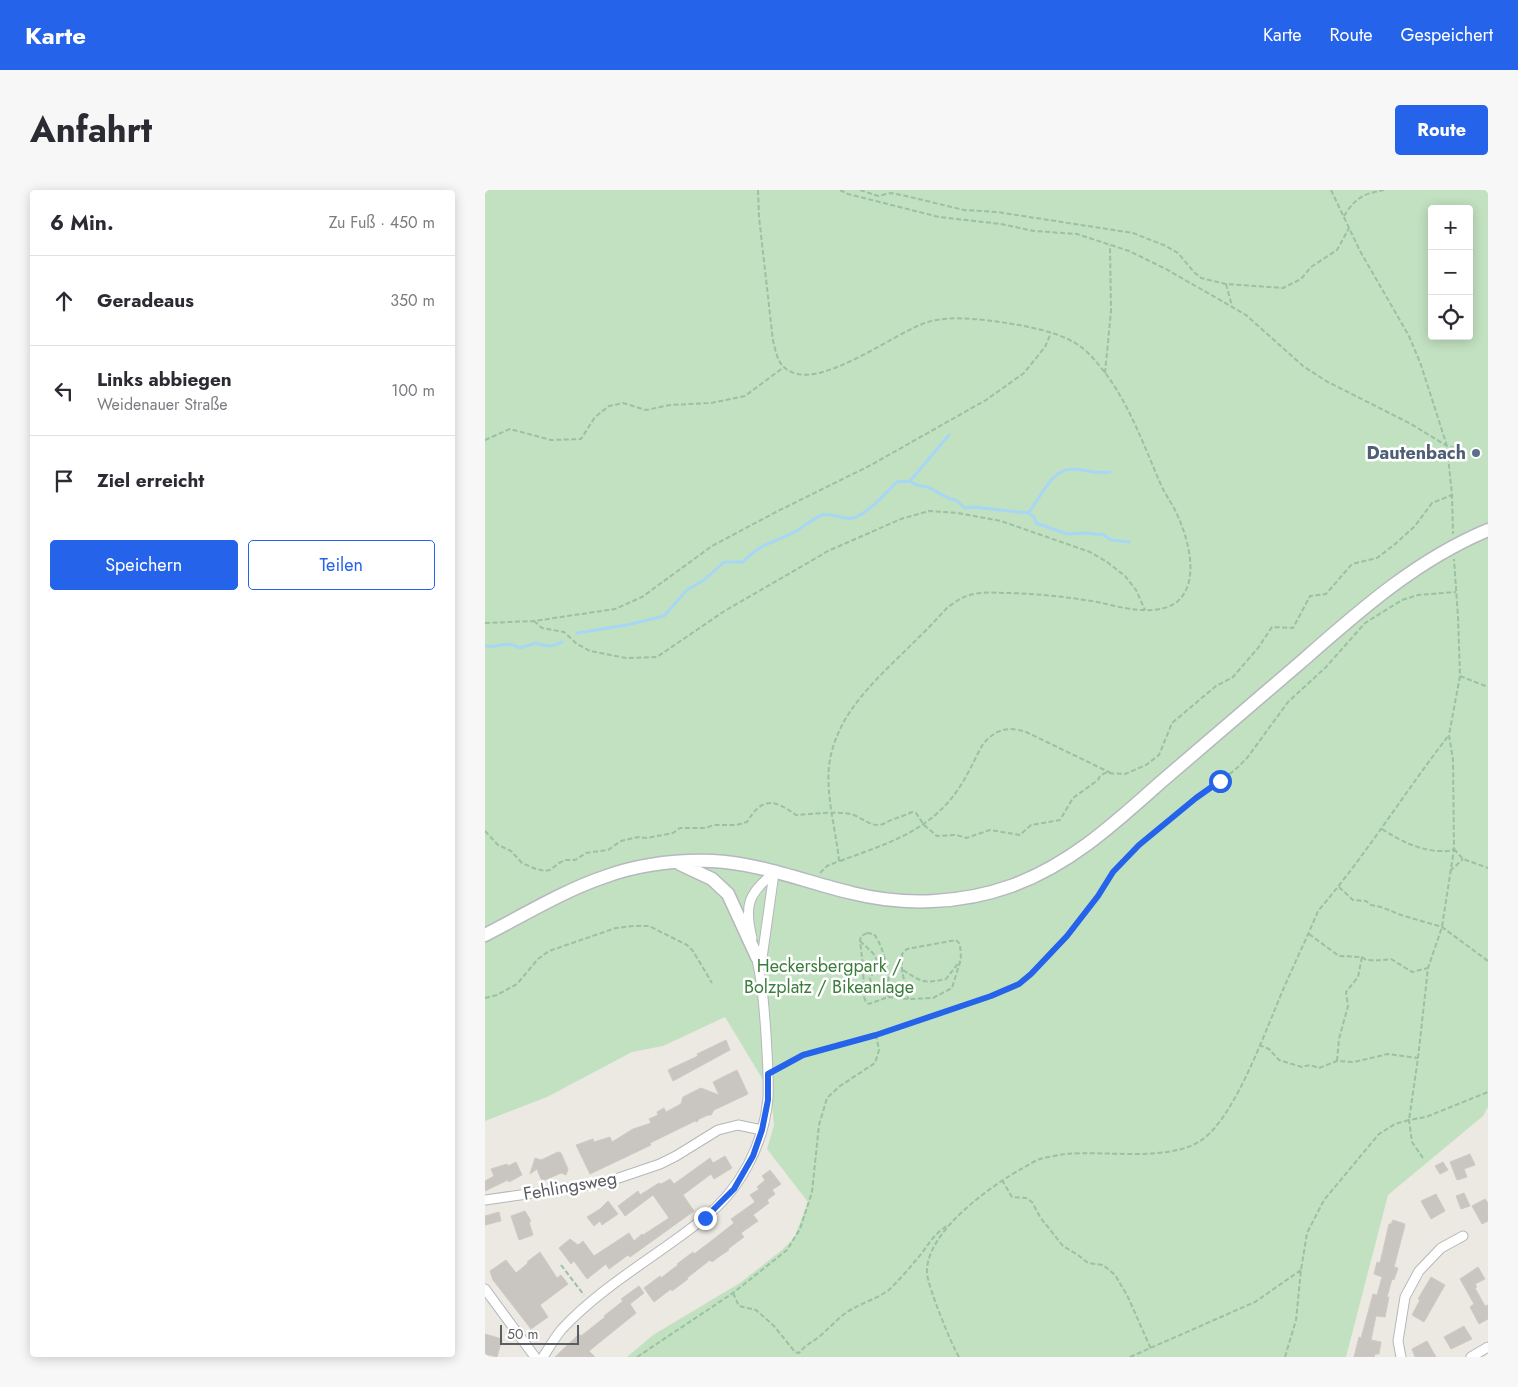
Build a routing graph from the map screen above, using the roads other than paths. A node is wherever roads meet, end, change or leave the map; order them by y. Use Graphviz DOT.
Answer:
graph roads {
  1 [pos="1488,530"];
  2 [pos="678,862"];
  3 [pos="774,873"];
  4 [pos="485,935"];
  5 [pos="757,957"];
  6 [pos="761,971"];
  7 [pos="762,1130"];
  8 [pos="485,1200"];
  9 [pos="1463,1236"];
  10 [pos="485,1289"];
  11 [pos="1488,1348"];
  12 [pos="1474,1356"];
  13 [pos="535,1357"];
  14 [pos="543,1357"];
  15 [pos="1401,1357"];
  1 -- 3 [label="street"];
  2 -- 3 [label="street"];
  2 -- 4 [label="street"];
  2 -- 5 [label="street"];
  3 -- 5 [label="street"];
  3 -- 6 [label="street"];
  5 -- 6 [label="street"];
  6 -- 7 [label="street"];
  7 -- 8 [label="street, Fehlingsweg"];
  7 -- 14 [label="street"];
  9 -- 15 [label="street"];
  10 -- 13 [label="street"];
  11 -- 12 [label="street"];
}
